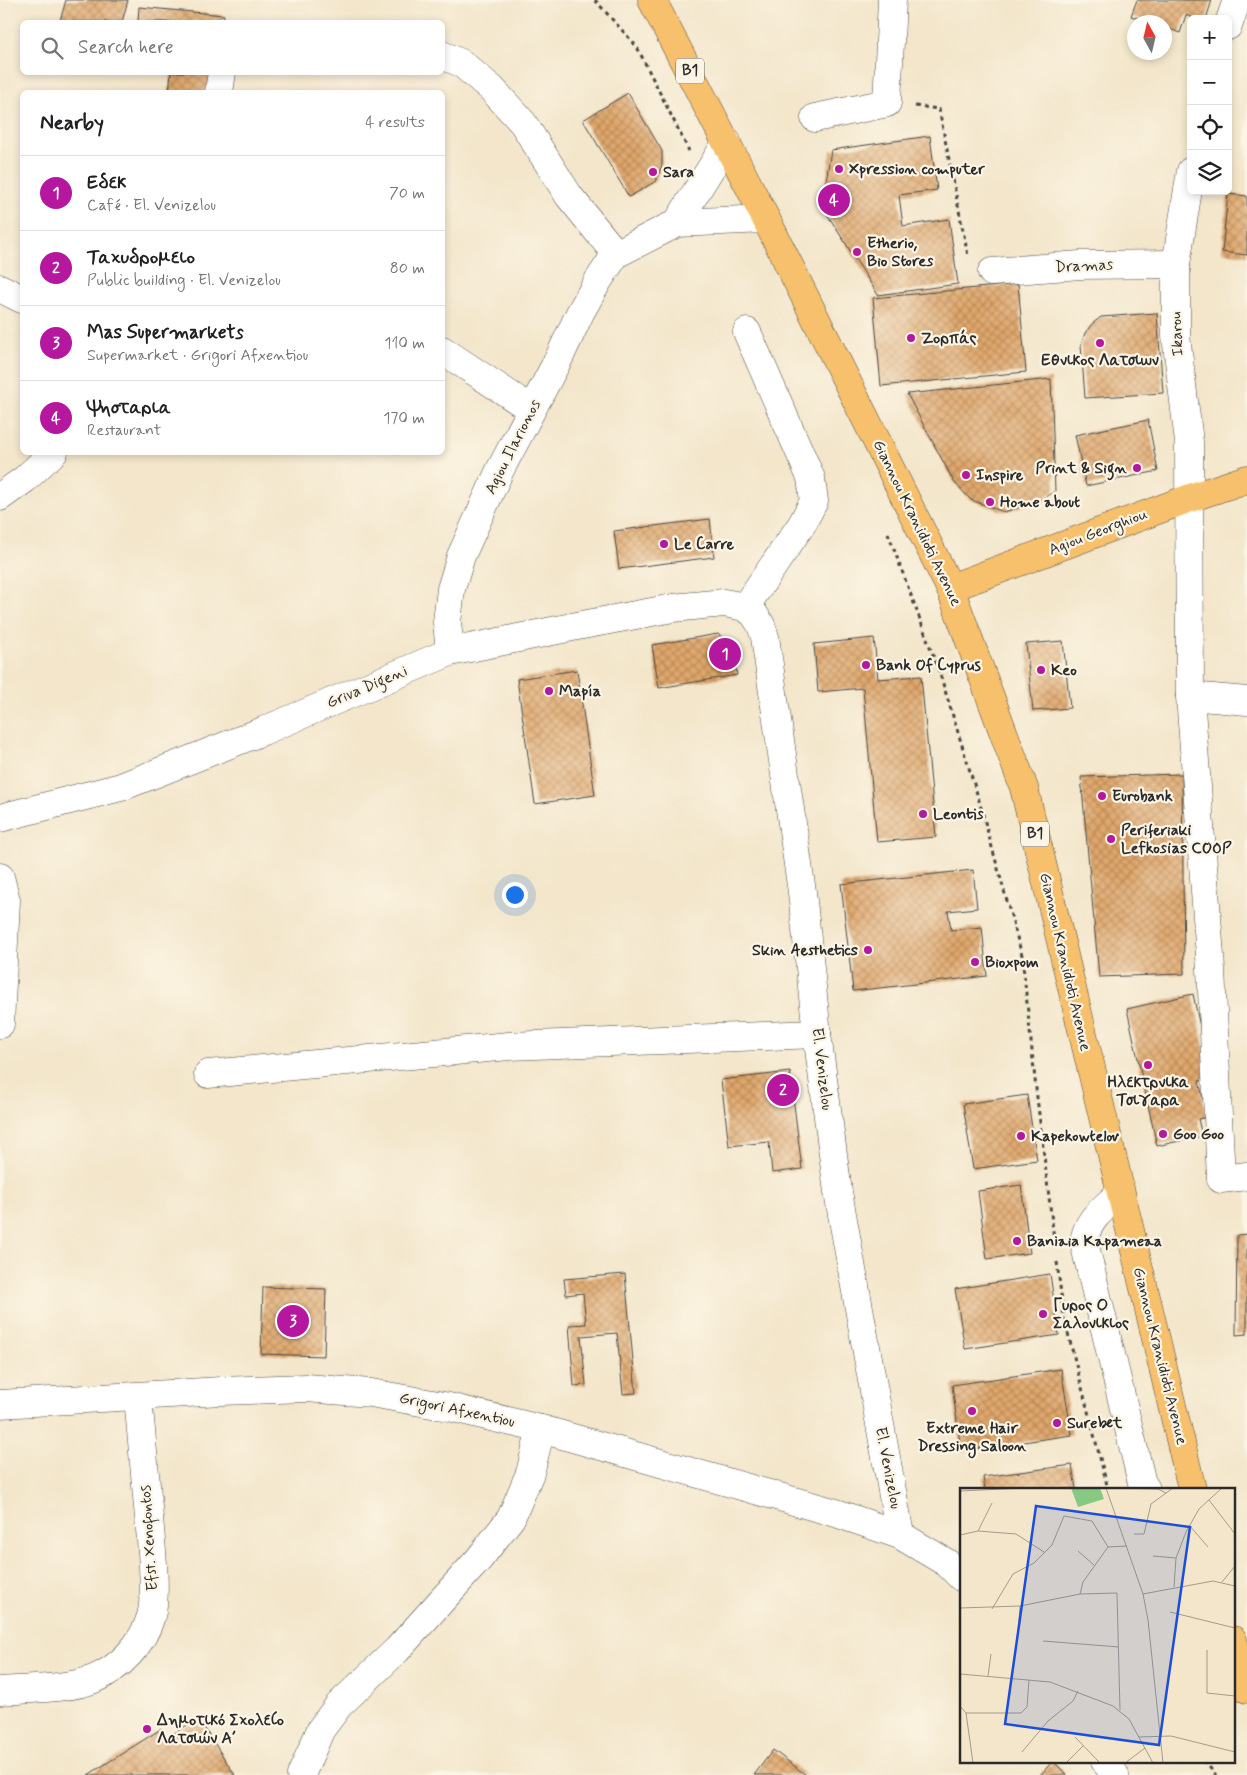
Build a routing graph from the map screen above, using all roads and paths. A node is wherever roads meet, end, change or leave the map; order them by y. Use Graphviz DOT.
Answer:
graph roads {
  1 [pos="595,0"];
  2 [pos="652,0"];
  3 [pos="892,0"];
  4 [pos="1237,0"];
  5 [pos="1232,15"];
  6 [pos="445,56"];
  7 [pos="222,75"];
  8 [pos="219,90"];
  9 [pos="887,104"];
  10 [pos="815,118"];
  11 [pos="727,142"];
  12 [pos="703,180"];
  13 [pos="1187,195"];
  14 [pos="766,219"];
  15 [pos="677,223"];
  16 [pos="616,254"];
  17 [pos="1176,264"];
  18 [pos="992,272"];
  19 [pos="0,288"];
  20 [pos="20,298"];
  21 [pos="747,332"];
  22 [pos="445,352"];
  23 [pos="531,410"];
  24 [pos="51,455"];
  25 [pos="1247,480"];
  26 [pos="0,497"];
  27 [pos="1190,498"];
  28 [pos="886,528"];
  29 [pos="950,588"];
  30 [pos="745,608"];
  31 [pos="450,652"];
  32 [pos="1190,696"];
  33 [pos="1247,701"];
  34 [pos="0,818"];
  35 [pos="0,877"];
  36 [pos="0,1024"];
  37 [pos="817,1034"];
  38 [pos="208,1074"];
  39 [pos="1247,1176"];
  40 [pos="1120,1193"];
  41 [pos="1054,1241"];
  42 [pos="1056,1260"];
  43 [pos="138,1397"];
  44 [pos="0,1404"];
  45 [pos="541,1429"];
  46 [pos="1108,1488"];
  47 [pos="1145,1488"];
  48 [pos="1192,1488"];
  49 [pos="900,1534"];
  50 [pos="960,1575"];
  51 [pos="1234,1644"];
  52 [pos="1247,1690"];
  53 [pos="0,1691"];
  54 [pos="1247,1694"];
  55 [pos="1234,1696"];
  56 [pos="1106,1762"];
  57 [pos="1205,1762"];
  58 [pos="301,1775"];
  59 [pos="1115,1775"];
  60 [pos="1216,1775"];
  1 -- 12 [label="path"];
  2 -- 11 [label="main road, Giannou Kranidioti Avenue / B1"];
  3 -- 9 [label="street"];
  4 -- 5 [label="street"];
  6 -- 16 [label="street"];
  7 -- 8 [label="street"];
  9 -- 10 [label="street"];
  9 -- 18 [label="path"];
  11 -- 12 [label="street"];
  11 -- 14 [label="main road, Giannou Kranidioti Avenue / B1"];
  12 -- 15 [label="street"];
  13 -- 17 [label="street, Ikarou"];
  14 -- 15 [label="street, Agiou Ilarionos"];
  14 -- 29 [label="main road, Giannou Kranidioti Avenue / B1"];
  15 -- 16 [label="street, Agiou Ilarionos"];
  16 -- 23 [label="street, Agiou Ilarionos"];
  17 -- 18 [label="street, Dramas"];
  17 -- 27 [label="street, Ikarou"];
  19 -- 20 [label="street"];
  21 -- 30 [label="street"];
  22 -- 23 [label="street"];
  23 -- 31 [label="street, Agiou Ilarionos"];
  24 -- 26 [label="street"];
  25 -- 27 [label="main road, Agiou Georghiou"];
  27 -- 29 [label="main road, Agiou Georghiou"];
  27 -- 32 [label="street, Ikarou"];
  28 -- 41 [label="path"];
  29 -- 40 [label="main road, Giannou Kranidioti Avenue / B1"];
  30 -- 31 [label="street, Griva Digeni"];
  30 -- 37 [label="street, El. Venizelou"];
  31 -- 34 [label="street, Griva Digeni"];
  32 -- 33 [label="street"];
  32 -- 39 [label="street, Ikarou"];
  35 -- 36 [label="street"];
  37 -- 38 [label="street"];
  37 -- 49 [label="street, El. Venizelou"];
  40 -- 47 [label="street"];
  40 -- 48 [label="main road, Giannou Kranidioti Avenue / B1"];
  42 -- 46 [label="path"];
  43 -- 44 [label="street, Grigori Afxentiou"];
  43 -- 45 [label="street, Grigori Afxentiou"];
  43 -- 53 [label="street, Efst. Xenofontos"];
  45 -- 49 [label="street, Grigori Afxentiou"];
  45 -- 58 [label="street"];
  49 -- 50 [label="street, Grigori Afxentiou"];
  51 -- 52 [label="main road"];
  54 -- 55 [label="street"];
  56 -- 59 [label="street"];
  57 -- 60 [label="path"];
}
